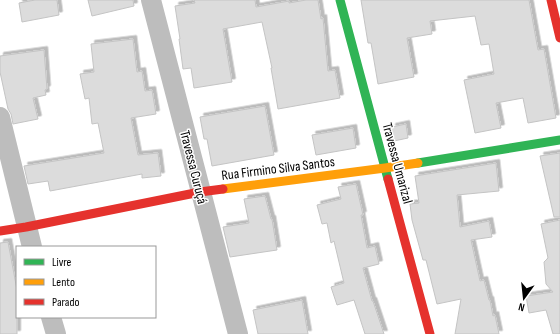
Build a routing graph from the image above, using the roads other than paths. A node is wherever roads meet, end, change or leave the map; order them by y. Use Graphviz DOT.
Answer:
graph roads {
  1 [pos="151,0"];
  2 [pos="340,0"];
  3 [pos="551,0"];
  4 [pos="560,38"];
  5 [pos="0,117"];
  6 [pos="560,140"];
  7 [pos="385,168"];
  8 [pos="200,192"];
  9 [pos="26,227"];
  10 [pos="0,231"];
  11 [pos="32,246"];
  12 [pos="51,318"];
  13 [pos="56,334"];
  14 [pos="238,334"];
  15 [pos="430,334"];
  1 -- 8 [label="street, Travessa Curuçá"];
  2 -- 7 [label="street, Travessa Umarizal"];
  3 -- 4 [label="street"];
  5 -- 9 [label="street"];
  6 -- 7 [label="street, Rua Firmino Silva Santos"];
  7 -- 8 [label="street, Rua Firmino Silva Santos"];
  7 -- 15 [label="street, Travessa Umarizal"];
  8 -- 9 [label="street, Rua Firmino Silva Santos"];
  8 -- 14 [label="street, Travessa Curuçá"];
  9 -- 10 [label="street, Rua Firmino Silva Santos"];
  9 -- 11 [label="street"];
  12 -- 13 [label="street"];
}
